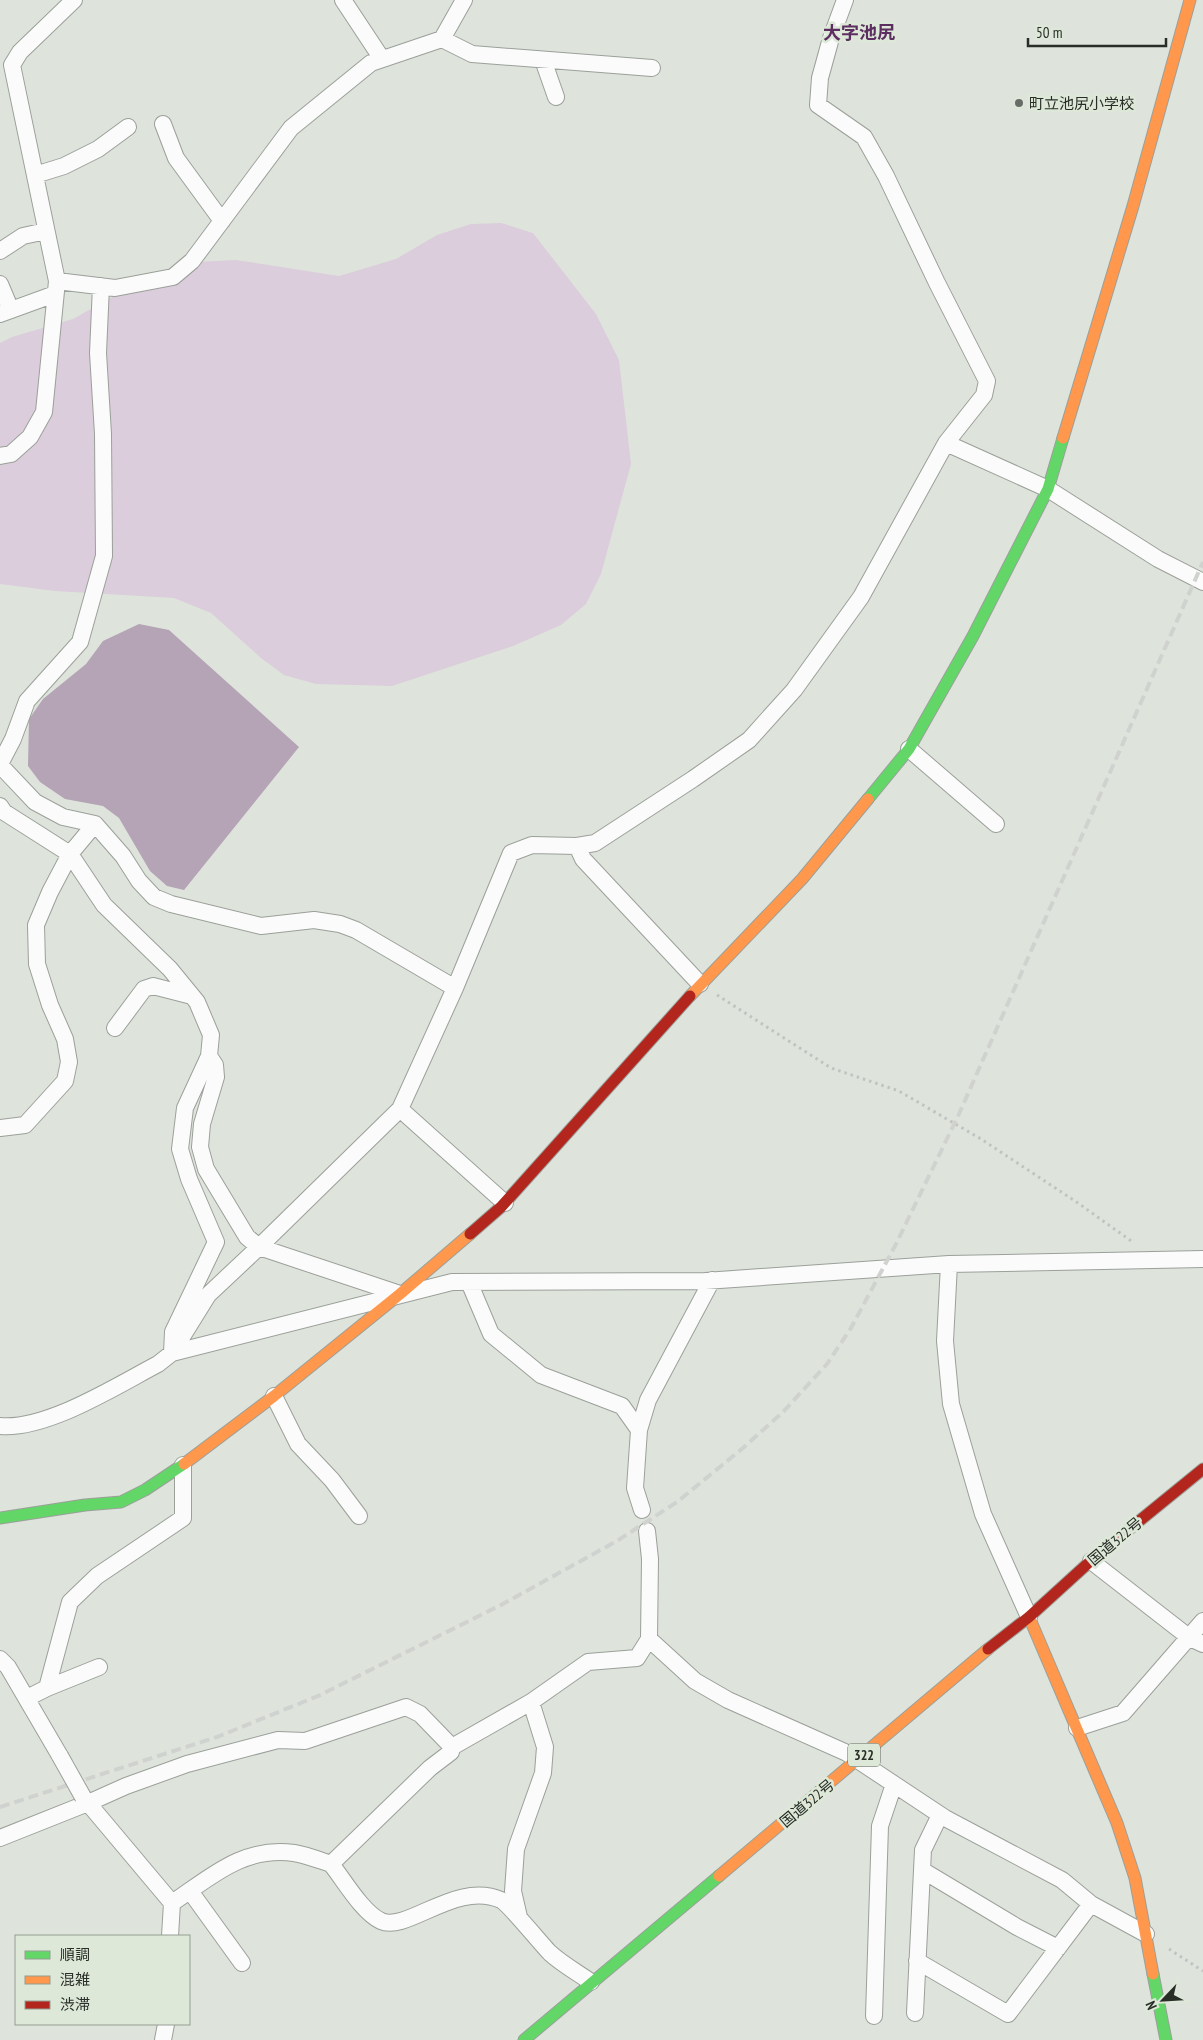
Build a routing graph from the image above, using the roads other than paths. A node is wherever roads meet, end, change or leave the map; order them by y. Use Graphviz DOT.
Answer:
graph roads {
  1 [pos="74,0"];
  2 [pos="343,0"];
  3 [pos="464,0"];
  4 [pos="845,0"];
  5 [pos="1190,0"];
  6 [pos="442,40"];
  7 [pos="382,59"];
  8 [pos="543,60"];
  9 [pos="652,68"];
  10 [pos="556,97"];
  11 [pos="163,124"];
  12 [pos="128,127"];
  13 [pos="35,175"];
  14 [pos="222,221"];
  15 [pos="46,231"];
  16 [pos="0,251"];
  17 [pos="0,284"];
  18 [pos="101,286"];
  19 [pos="56,288"];
  20 [pos="6,312"];
  21 [pos="946,443"];
  22 [pos="0,456"];
  23 [pos="1048,489"];
  24 [pos="1203,582"];
  25 [pos="909,749"];
  26 [pos="0,765"];
  27 [pos="0,806"];
  28 [pos="95,824"];
  29 [pos="996,824"];
  30 [pos="577,846"];
  31 [pos="70,854"];
  32 [pos="700,984"];
  33 [pos="454,988"];
  34 [pos="192,996"];
  35 [pos="115,1028"];
  36 [pos="209,1056"];
  37 [pos="400,1109"];
  38 [pos="0,1128"];
  39 [pos="505,1203"];
  40 [pos="259,1247"];
  41 [pos="1203,1259"];
  42 [pos="949,1264"];
  43 [pos="712,1280"];
  44 [pos="468,1282"];
  45 [pos="400,1294"];
  46 [pos="172,1353"];
  47 [pos="274,1396"];
  48 [pos="0,1426"];
  49 [pos="639,1430"];
  50 [pos="183,1465"];
  51 [pos="1203,1469"];
  52 [pos="642,1510"];
  53 [pos="359,1516"];
  54 [pos="0,1518"];
  55 [pos="647,1531"];
  56 [pos="1091,1561"];
  57 [pos="1029,1617"];
  58 [pos="1203,1622"];
  59 [pos="648,1639"];
  60 [pos="1196,1641"];
  61 [pos="0,1659"];
  62 [pos="99,1667"];
  63 [pos="47,1688"];
  64 [pos="27,1698"];
  65 [pos="531,1702"];
  66 [pos="1077,1728"];
  67 [pos="452,1747"];
  68 [pos="858,1760"];
  69 [pos="894,1784"];
  70 [pos="86,1800"];
  71 [pos="940,1814"];
  72 [pos="0,1838"];
  73 [pos="331,1864"];
  74 [pos="922,1870"];
  75 [pos="190,1891"];
  76 [pos="172,1903"];
  77 [pos="1091,1904"];
  78 [pos="519,1920"];
  79 [pos="1146,1934"];
  80 [pos="170,1935"];
  81 [pos="1058,1948"];
  82 [pos="918,1962"];
  83 [pos="242,1963"];
  84 [pos="591,1982"];
  85 [pos="915,2013"];
  86 [pos="874,2016"];
  87 [pos="166,2025"];
  88 [pos="163,2040"];
  89 [pos="524,2040"];
  90 [pos="1166,2040"];
  1 -- 13 [label="street"];
  2 -- 7 [label="street"];
  3 -- 6 [label="street"];
  4 -- 21 [label="street"];
  5 -- 23 [label="main road"];
  6 -- 7 [label="street"];
  6 -- 8 [label="street"];
  7 -- 14 [label="street"];
  8 -- 9 [label="street"];
  8 -- 10 [label="street"];
  11 -- 14 [label="street"];
  12 -- 13 [label="street"];
  13 -- 15 [label="street"];
  14 -- 18 [label="street"];
  15 -- 16 [label="street"];
  15 -- 19 [label="street"];
  17 -- 20 [label="street"];
  18 -- 19 [label="street"];
  18 -- 26 [label="street"];
  19 -- 20 [label="street"];
  19 -- 22 [label="street"];
  21 -- 23 [label="street"];
  21 -- 30 [label="street"];
  23 -- 24 [label="street"];
  23 -- 25 [label="main road"];
  25 -- 29 [label="street"];
  25 -- 32 [label="main road"];
  26 -- 28 [label="street"];
  27 -- 31 [label="street"];
  28 -- 31 [label="street"];
  28 -- 33 [label="street"];
  30 -- 32 [label="street"];
  30 -- 33 [label="street"];
  31 -- 34 [label="street"];
  31 -- 38 [label="street"];
  32 -- 39 [label="main road"];
  33 -- 37 [label="street"];
  34 -- 35 [label="street"];
  34 -- 36 [label="street"];
  36 -- 40 [label="street"];
  36 -- 46 [label="street"];
  37 -- 39 [label="street"];
  37 -- 40 [label="street"];
  39 -- 45 [label="main road"];
  40 -- 45 [label="street"];
  40 -- 46 [label="street"];
  41 -- 42 [label="street"];
  42 -- 43 [label="street"];
  42 -- 57 [label="street"];
  43 -- 44 [label="street"];
  43 -- 49 [label="street"];
  44 -- 45 [label="street"];
  44 -- 49 [label="street"];
  45 -- 46 [label="street"];
  45 -- 47 [label="main road"];
  46 -- 48 [label="street"];
  47 -- 50 [label="main road"];
  47 -- 53 [label="street"];
  49 -- 52 [label="street"];
  50 -- 54 [label="main road"];
  50 -- 63 [label="street"];
  51 -- 56 [label="main road, 国道322号 / 322"];
  55 -- 59 [label="street"];
  56 -- 57 [label="main road, 国道322号 / 322"];
  56 -- 60 [label="street"];
  57 -- 66 [label="main road"];
  57 -- 68 [label="main road, 国道322号 / 322"];
  58 -- 60 [label="street"];
  59 -- 65 [label="street"];
  59 -- 68 [label="street"];
  60 -- 66 [label="street"];
  61 -- 64 [label="street"];
  62 -- 63 [label="street"];
  63 -- 64 [label="street"];
  64 -- 70 [label="street, bridge"];
  65 -- 67 [label="street"];
  65 -- 78 [label="street"];
  66 -- 79 [label="main road"];
  67 -- 70 [label="street"];
  67 -- 73 [label="street"];
  68 -- 69 [label="street"];
  68 -- 84 [label="main road, 国道322号 / 322"];
  69 -- 71 [label="street"];
  69 -- 86 [label="street"];
  70 -- 72 [label="street"];
  70 -- 76 [label="street"];
  71 -- 74 [label="street"];
  71 -- 77 [label="street"];
  73 -- 75 [label="street"];
  73 -- 78 [label="street"];
  74 -- 81 [label="street"];
  74 -- 82 [label="street"];
  75 -- 76 [label="street"];
  75 -- 83 [label="street"];
  76 -- 80 [label="street"];
  77 -- 79 [label="street"];
  77 -- 81 [label="street"];
  78 -- 84 [label="street"];
  79 -- 90 [label="main road"];
  81 -- 82 [label="street"];
  82 -- 85 [label="street"];
  84 -- 89 [label="main road, 国道322号 / 322"];
  87 -- 88 [label="street"];
}
